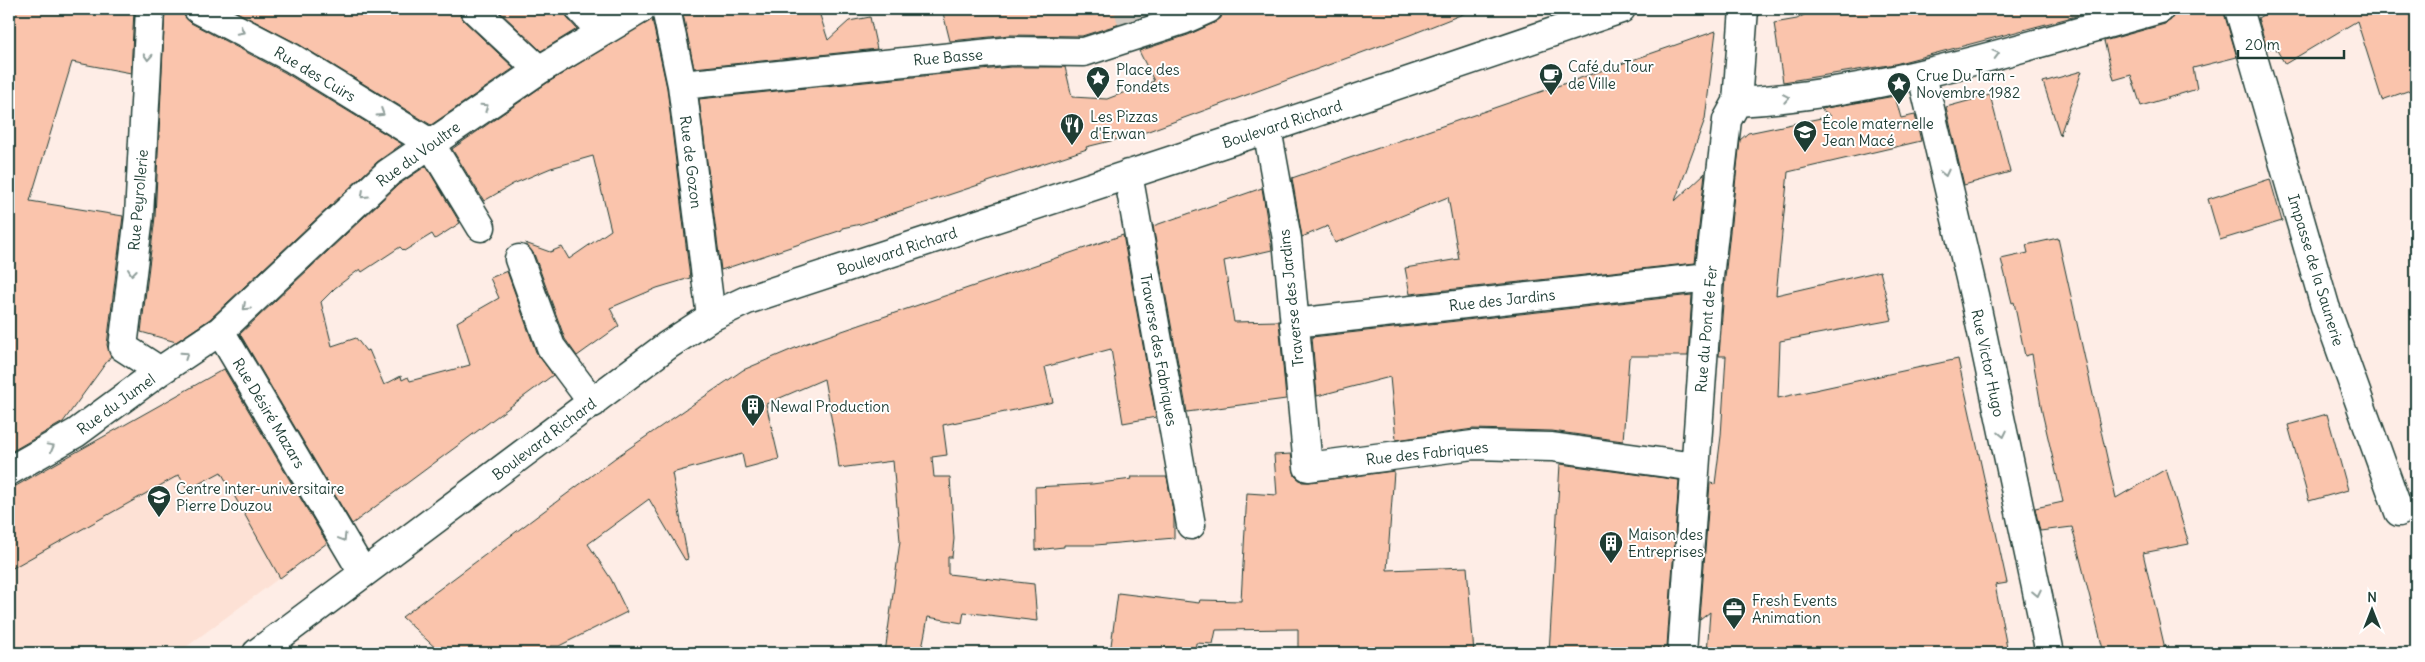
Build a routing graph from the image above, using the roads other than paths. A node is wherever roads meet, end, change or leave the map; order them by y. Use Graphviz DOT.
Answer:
graph roads {
  1 [pos="150,9"];
  2 [pos="198,9"];
  3 [pos="474,9"];
  4 [pos="580,9"];
  5 [pos="640,9"];
  6 [pos="666,9"];
  7 [pos="1208,9"];
  8 [pos="1621,9"];
  9 [pos="1744,9"];
  10 [pos="2160,9"];
  11 [pos="2239,9"];
  12 [pos="602,32"];
  13 [pos="539,70"];
  14 [pos="1922,75"];
  15 [pos="682,85"];
  16 [pos="1737,102"];
  17 [pos="1267,129"];
  18 [pos="430,143"];
  19 [pos="1128,174"];
  20 [pos="480,227"];
  21 [pos="519,259"];
  22 [pos="1709,277"];
  23 [pos="711,317"];
  24 [pos="1294,323"];
  25 [pos="220,331"];
  26 [pos="160,371"];
  27 [pos="593,403"];
  28 [pos="1308,467"];
  29 [pos="1695,467"];
  30 [pos="9,471"];
  31 [pos="2408,510"];
  32 [pos="1191,525"];
  33 [pos="363,573"];
  34 [pos="257,653"];
  35 [pos="1682,653"];
  36 [pos="2050,653"];
  1 -- 26 [label="street, Rue Peyrollerie, one-way"];
  2 -- 18 [label="street, Rue des Cuirs, one-way"];
  3 -- 13 [label="street"];
  4 -- 12 [label="street"];
  5 -- 12 [label="street, Rue du Voultre"];
  6 -- 15 [label="street, Rue de Gozon"];
  7 -- 15 [label="street, Rue Basse"];
  8 -- 17 [label="street, Boulevard Richard"];
  9 -- 16 [label="street, Rue du Pont de Fer"];
  14 -- 10 [label="street, one-way"];
  11 -- 31 [label="street, Impasse de la Saunerie"];
  12 -- 13 [label="street, Rue du Voultre"];
  18 -- 13 [label="street, Rue du Voultre, one-way"];
  16 -- 14 [label="street, one-way"];
  14 -- 36 [label="street, Rue Victor Hugo, one-way"];
  15 -- 23 [label="street, Rue de Gozon"];
  16 -- 22 [label="street, Rue du Pont de Fer"];
  17 -- 19 [label="street, Boulevard Richard"];
  17 -- 24 [label="street, Traverse des Jardins"];
  18 -- 20 [label="street"];
  18 -- 25 [label="street, Rue du Voultre, one-way"];
  19 -- 23 [label="street, Boulevard Richard"];
  19 -- 32 [label="street, Traverse des Fabriques"];
  21 -- 27 [label="street"];
  22 -- 24 [label="street, Rue des Jardins"];
  22 -- 29 [label="street, Rue du Pont de Fer"];
  23 -- 27 [label="street, Boulevard Richard"];
  24 -- 28 [label="street, Traverse des Jardins"];
  26 -- 25 [label="street, Rue du Jumel, one-way"];
  25 -- 33 [label="street, Rue Désiré Mazars, one-way"];
  30 -- 26 [label="street, Rue du Jumel, one-way"];
  27 -- 33 [label="street, Boulevard Richard"];
  28 -- 29 [label="street, Rue des Fabriques"];
  29 -- 35 [label="street, Rue du Pont de Fer"];
  33 -- 34 [label="street, Boulevard Richard"];
}
